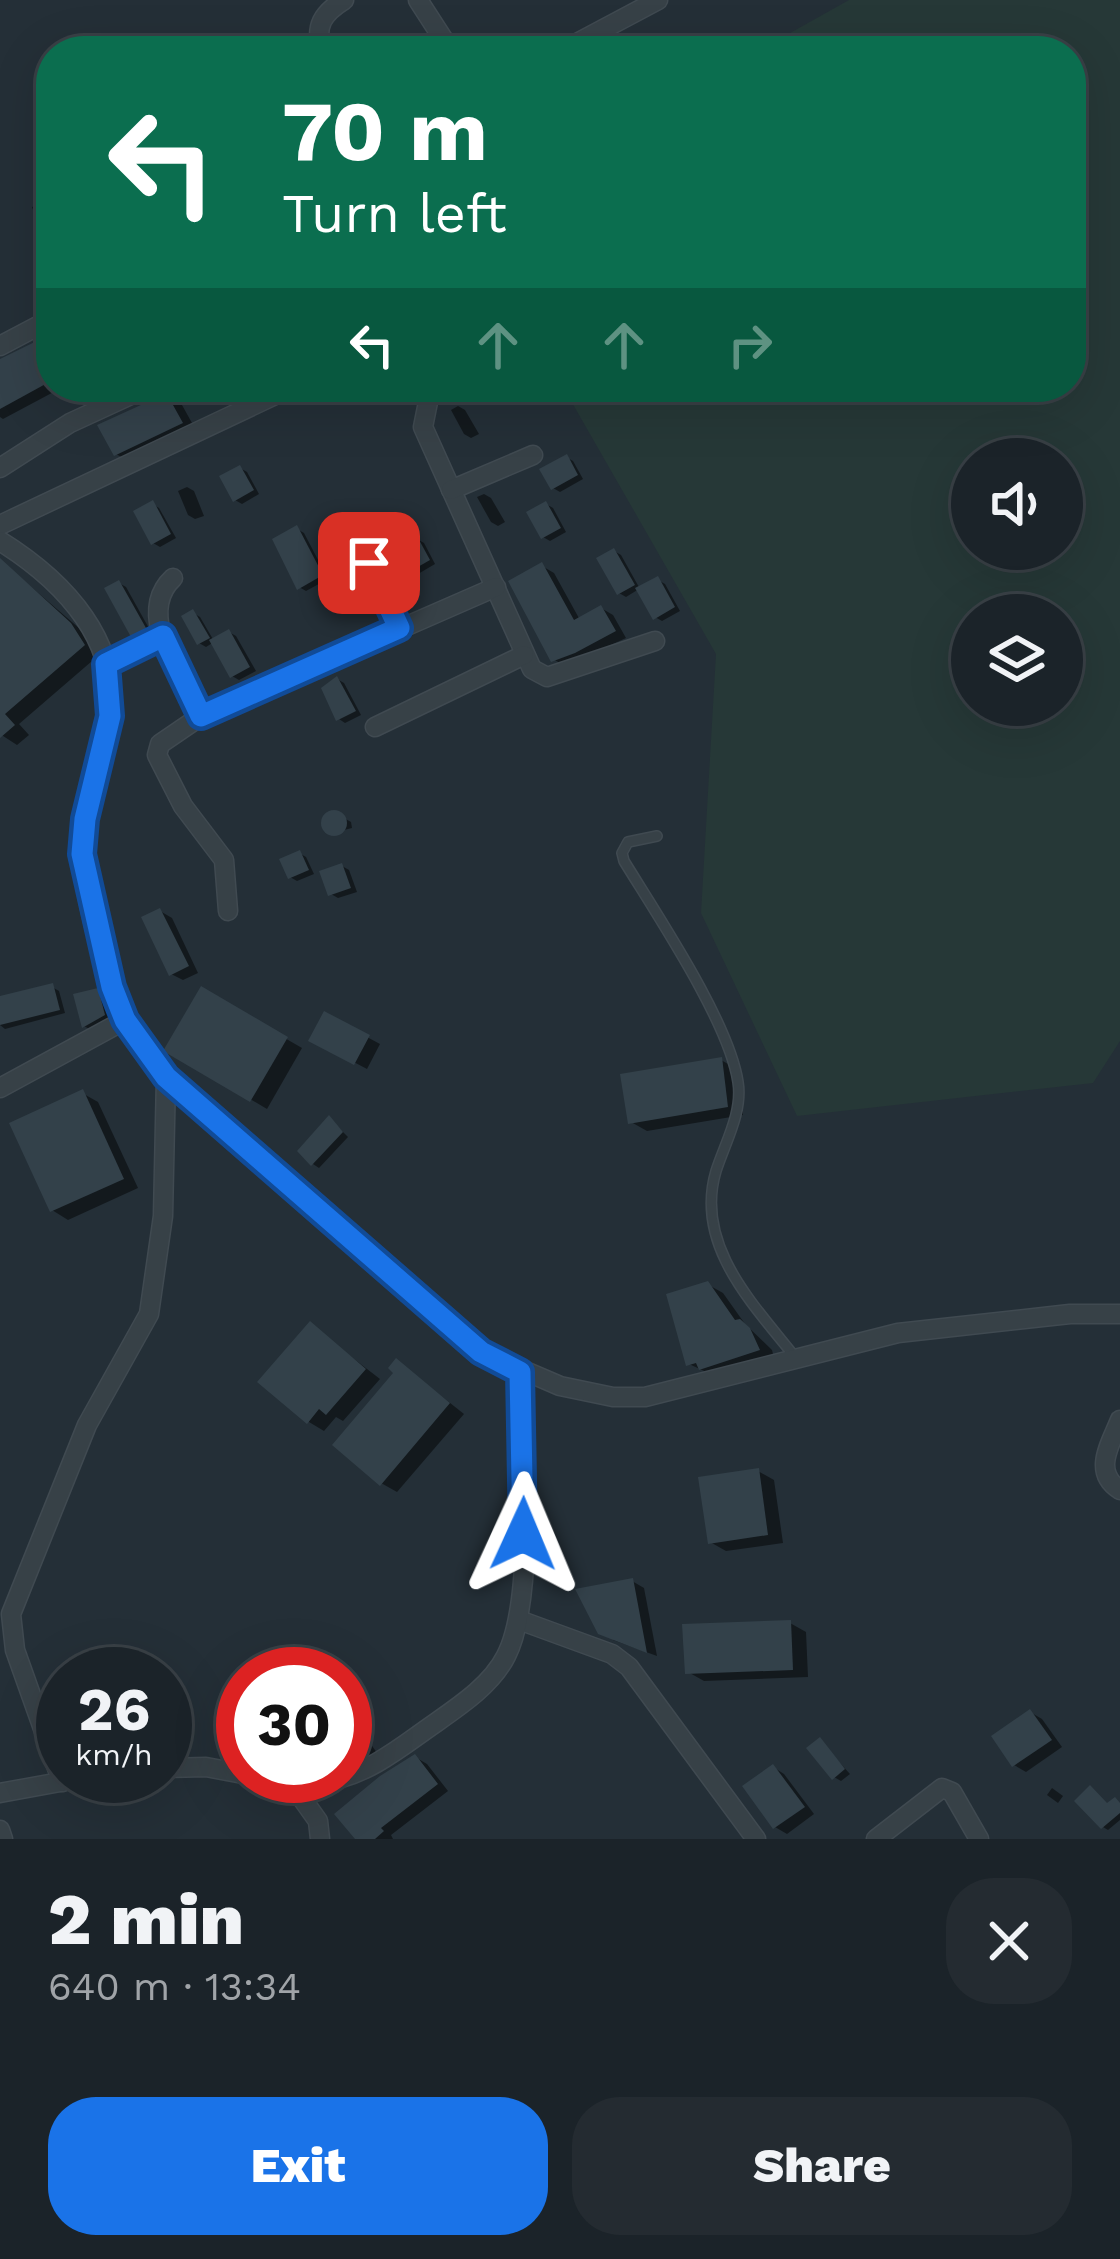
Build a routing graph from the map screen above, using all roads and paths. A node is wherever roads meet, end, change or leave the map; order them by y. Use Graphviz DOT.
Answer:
graph roads {
  1 [pos="344,0"];
  2 [pos="418,0"];
  3 [pos="658,0"];
  4 [pos="317,36"];
  5 [pos="441,36"];
  6 [pos="590,36"];
  7 [pos="36,327"];
  8 [pos="0,346"];
  9 [pos="116,402"];
  10 [pos="260,402"];
  11 [pos="427,402"];
  12 [pos="533,454"];
  13 [pos="0,468"];
  14 [pos="451,490"];
  15 [pos="0,525"];
  16 [pos="355,531"];
  17 [pos="0,541"];
  18 [pos="173,578"];
  19 [pos="496,587"];
  20 [pos="399,628"];
  21 [pos="163,636"];
  22 [pos="656,640"];
  23 [pos="524,655"];
  24 [pos="106,664"];
  25 [pos="201,716"];
  26 [pos="374,727"];
  27 [pos="657,836"];
  28 [pos="228,911"];
  29 [pos="125,1020"];
  30 [pos="166,1077"];
  31 [pos="0,1088"];
  32 [pos="1120,1314"];
  33 [pos="795,1357"];
  34 [pos="520,1372"];
  35 [pos="1120,1420"];
  36 [pos="1120,1490"];
  37 [pos="519,1620"];
  38 [pos="36,1709"];
  39 [pos="372,1765"];
  40 [pos="36,1786"];
  41 [pos="0,1792"];
  42 [pos="306,1803"];
  43 [pos="0,1830"];
  44 [pos="3,1839"];
  45 [pos="320,1839"];
  46 [pos="756,1839"];
  47 [pos="876,1839"];
  48 [pos="979,1839"];
  1 -- 4 [label="street"];
  2 -- 5 [label="street"];
  3 -- 6 [label="street"];
  7 -- 8 [label="street"];
  9 -- 13 [label="street"];
  10 -- 15 [label="street"];
  11 -- 14 [label="street"];
  12 -- 14 [label="street"];
  14 -- 19 [label="street"];
  16 -- 20 [label="street"];
  17 -- 24 [label="street"];
  18 -- 21 [label="street"];
  19 -- 20 [label="street"];
  19 -- 23 [label="street"];
  20 -- 25 [label="street"];
  21 -- 24 [label="street"];
  21 -- 25 [label="street"];
  22 -- 23 [label="street"];
  23 -- 26 [label="street"];
  24 -- 29 [label="street"];
  25 -- 28 [label="street"];
  27 -- 33 [label="lane"];
  29 -- 30 [label="street"];
  29 -- 31 [label="street"];
  30 -- 34 [label="street"];
  30 -- 38 [label="street"];
  32 -- 33 [label="street"];
  33 -- 34 [label="street"];
  34 -- 37 [label="street"];
  35 -- 36 [label="street"];
  37 -- 39 [label="street"];
  37 -- 46 [label="street"];
  40 -- 41 [label="street"];
  42 -- 45 [label="street"];
  43 -- 44 [label="street"];
  47 -- 48 [label="street"];
}
